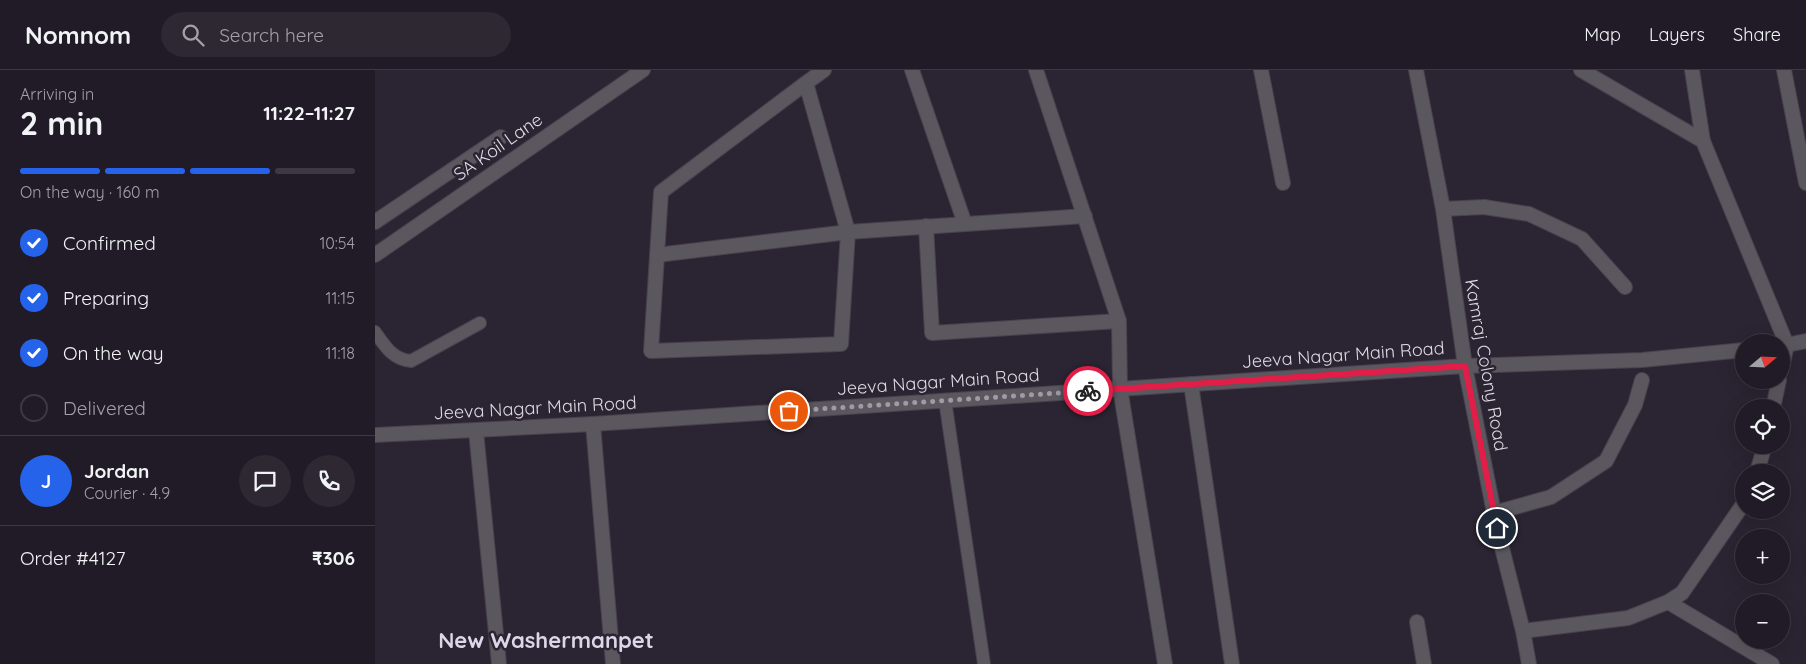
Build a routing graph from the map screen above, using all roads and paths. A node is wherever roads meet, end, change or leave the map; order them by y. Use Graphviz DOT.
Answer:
graph roads {
  1 [pos="643,70"];
  2 [pos="823,70"];
  3 [pos="912,70"];
  4 [pos="1036,70"];
  5 [pos="1261,70"];
  6 [pos="1416,70"];
  7 [pos="1581,70"];
  8 [pos="1691,70"];
  9 [pos="1784,70"];
  10 [pos="806,83"];
  11 [pos="501,137"];
  12 [pos="1703,141"];
  13 [pos="1806,183"];
  14 [pos="1283,184"];
  15 [pos="1443,208"];
  16 [pos="1085,216"];
  17 [pos="375,222"];
  18 [pos="965,224"];
  19 [pos="926,226"];
  20 [pos="848,232"];
  21 [pos="375,255"];
  22 [pos="657,255"];
  23 [pos="1625,286"];
  24 [pos="1119,320"];
  25 [pos="480,323"];
  26 [pos="375,332"];
  27 [pos="1779,334"];
  28 [pos="1806,341"];
  29 [pos="1790,345"];
  30 [pos="1735,351"];
  31 [pos="1465,366"];
  32 [pos="1642,380"];
  33 [pos="1191,384"];
  34 [pos="1120,388"];
  35 [pos="945,400"];
  36 [pos="593,424"];
  37 [pos="476,430"];
  38 [pos="375,435"];
  39 [pos="1494,513"];
  40 [pos="1735,516"];
  41 [pos="1668,602"];
  42 [pos="1417,622"];
  43 [pos="1523,631"];
  44 [pos="499,664"];
  45 [pos="613,664"];
  46 [pos="984,664"];
  47 [pos="1165,664"];
  48 [pos="1232,664"];
  49 [pos="1424,664"];
  50 [pos="1529,664"];
  51 [pos="1772,664"];
  1 -- 21 [label="street, SA Koil Lane"];
  2 -- 10 [label="street"];
  3 -- 18 [label="street"];
  4 -- 16 [label="street"];
  5 -- 14 [label="street"];
  6 -- 15 [label="street, Kamraj Colony Road"];
  7 -- 12 [label="street"];
  8 -- 12 [label="street"];
  9 -- 13 [label="street"];
  10 -- 20 [label="street"];
  10 -- 22 [label="street"];
  11 -- 17 [label="street"];
  12 -- 27 [label="street"];
  15 -- 23 [label="street"];
  15 -- 31 [label="street, Kamraj Colony Road"];
  16 -- 18 [label="street"];
  16 -- 24 [label="street"];
  18 -- 19 [label="street"];
  19 -- 20 [label="street"];
  19 -- 24 [label="street"];
  20 -- 22 [label="street"];
  20 -- 22 [label="street"];
  24 -- 34 [label="street"];
  25 -- 26 [label="lane"];
  28 -- 29 [label="street"];
  30 -- 31 [label="street, Jeeva Nagar Main Road"];
  31 -- 33 [label="street, Jeeva Nagar Main Road"];
  31 -- 39 [label="street, Kamraj Colony Road"];
  32 -- 39 [label="street"];
  33 -- 34 [label="street, Jeeva Nagar Main Road"];
  33 -- 48 [label="street"];
  34 -- 35 [label="street, Jeeva Nagar Main Road"];
  34 -- 47 [label="street"];
  35 -- 36 [label="street, Jeeva Nagar Main Road"];
  35 -- 46 [label="lane"];
  36 -- 37 [label="street, Jeeva Nagar Main Road"];
  36 -- 45 [label="street"];
  37 -- 38 [label="street, Jeeva Nagar Main Road"];
  37 -- 44 [label="street"];
  39 -- 43 [label="street, Kamraj Colony Road"];
  40 -- 41 [label="street"];
  41 -- 43 [label="street"];
  41 -- 51 [label="street"];
  42 -- 49 [label="street"];
  43 -- 50 [label="street, Kamraj Colony Road"];
}
